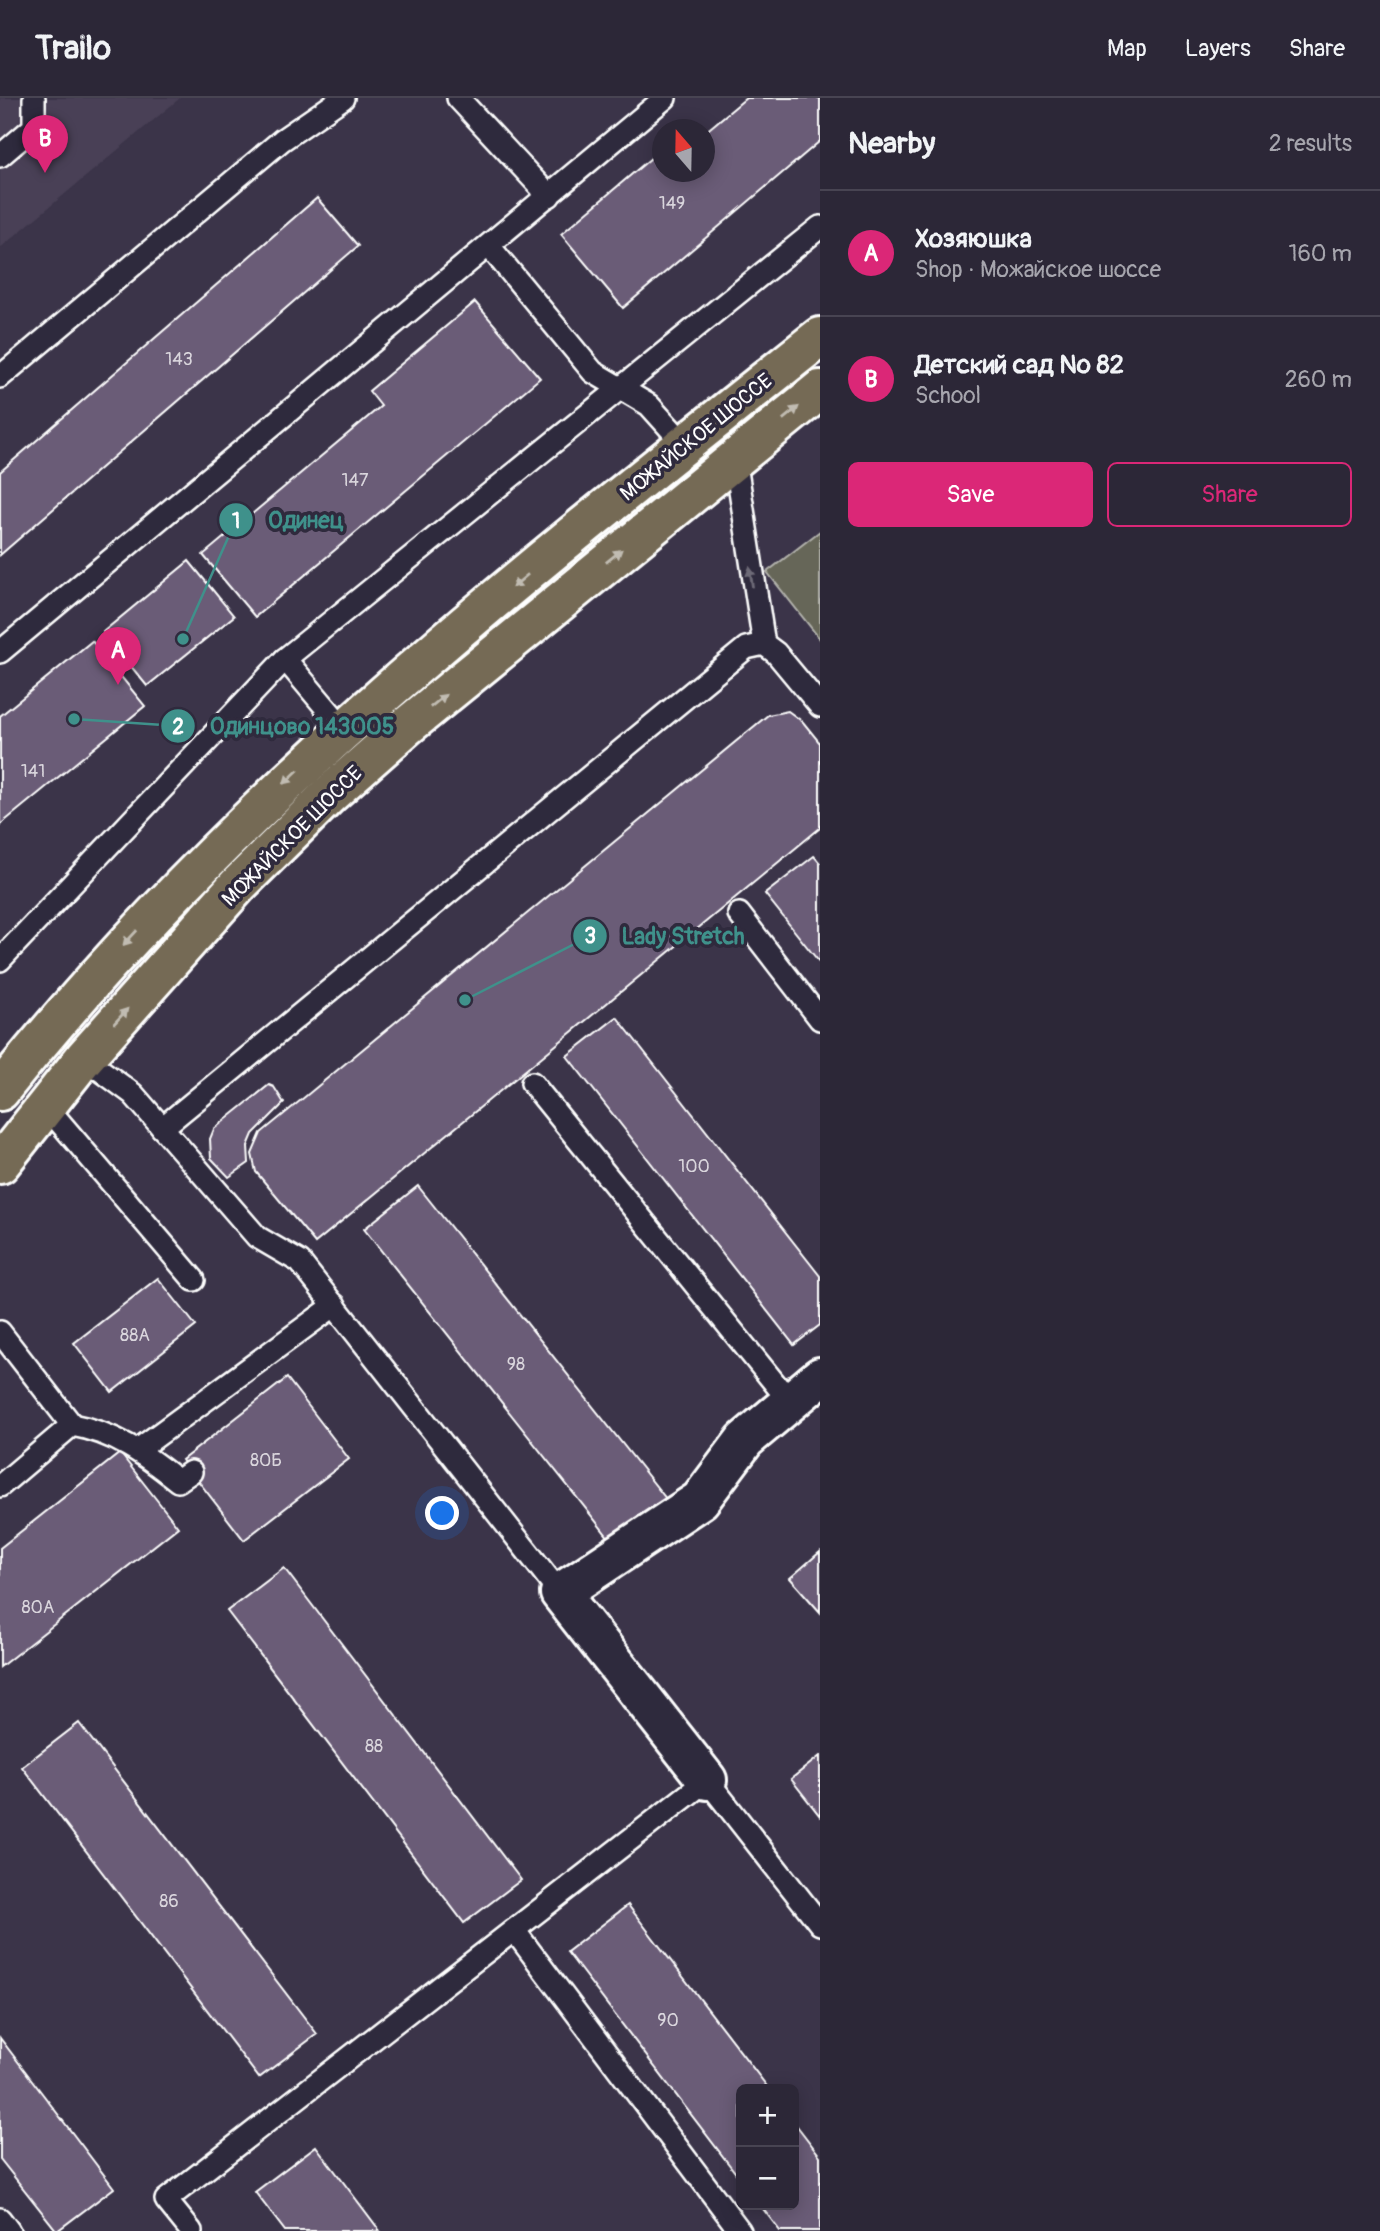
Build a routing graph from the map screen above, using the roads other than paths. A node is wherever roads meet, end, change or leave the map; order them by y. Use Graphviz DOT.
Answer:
graph roads {
  1 [pos="34,98"];
  2 [pos="343,98"];
  3 [pos="458,98"];
  4 [pos="665,98"];
  5 [pos="0,156"];
  6 [pos="549,196"];
  7 [pos="820,227"];
  8 [pos="489,246"];
  9 [pos="820,337"];
  10 [pos="0,377"];
  11 [pos="622,389"];
  12 [pos="820,390"];
  13 [pos="685,445"];
  14 [pos="735,458"];
  15 [pos="764,644"];
  16 [pos="0,652"];
  17 [pos="285,659"];
  18 [pos="820,706"];
  19 [pos="343,728"];
  20 [pos="739,914"];
  21 [pos="0,960"];
  22 [pos="820,1019"];
  23 [pos="84,1058"];
  24 [pos="532,1083"];
  25 [pos="0,1091"];
  26 [pos="46,1105"];
  27 [pos="162,1128"];
  28 [pos="0,1164"];
  29 [pos="194,1280"];
  30 [pos="335,1305"];
  31 [pos="0,1332"];
  32 [pos="820,1377"];
  33 [pos="790,1402"];
  34 [pos="72,1424"];
  35 [pos="139,1449"];
  36 [pos="191,1472"];
  37 [pos="0,1486"];
  38 [pos="560,1593"];
  39 [pos="707,1780"];
  40 [pos="820,1924"];
  41 [pos="514,1930"];
  42 [pos="0,2219"];
  43 [pos="9,2231"];
  44 [pos="191,2231"];
  45 [pos="740,2231"];
  1 -- 5 [label="lane"];
  2 -- 10 [label="lane"];
  3 -- 6 [label="lane"];
  4 -- 6 [label="lane"];
  6 -- 8 [label="lane"];
  7 -- 11 [label="lane"];
  8 -- 11 [label="lane"];
  8 -- 16 [label="lane"];
  9 -- 13 [label="main road, МОЖАЙСКОЕ ШОССЕ"];
  11 -- 13 [label="lane"];
  11 -- 17 [label="lane"];
  14 -- 12 [label="main road, МОЖАЙСКОЕ ШОССЕ, one-way"];
  13 -- 19 [label="main road, МОЖАЙСКОЕ ШОССЕ, one-way"];
  15 -- 14 [label="lane, one-way"];
  23 -- 14 [label="main road, МОЖАЙСКОЕ ШОССЕ, one-way"];
  15 -- 18 [label="lane"];
  15 -- 27 [label="lane"];
  17 -- 19 [label="lane"];
  17 -- 21 [label="lane"];
  19 -- 25 [label="main road, МОЖАЙСКОЕ ШОССЕ, one-way"];
  20 -- 22 [label="lane"];
  23 -- 26 [label="main road, МОЖАЙСКОЕ ШОССЕ"];
  23 -- 27 [label="lane"];
  24 -- 33 [label="lane"];
  26 -- 28 [label="main road, МОЖАЙСКОЕ ШОССЕ"];
  26 -- 29 [label="lane"];
  27 -- 30 [label="lane"];
  30 -- 35 [label="lane"];
  30 -- 38 [label="lane"];
  31 -- 34 [label="lane"];
  32 -- 33 [label="street"];
  33 -- 38 [label="street"];
  34 -- 35 [label="lane"];
  34 -- 37 [label="lane"];
  35 -- 36 [label="lane"];
  38 -- 39 [label="street"];
  39 -- 40 [label="lane"];
  39 -- 41 [label="lane"];
  41 -- 44 [label="lane"];
  41 -- 45 [label="lane"];
  42 -- 43 [label="lane"];
}
